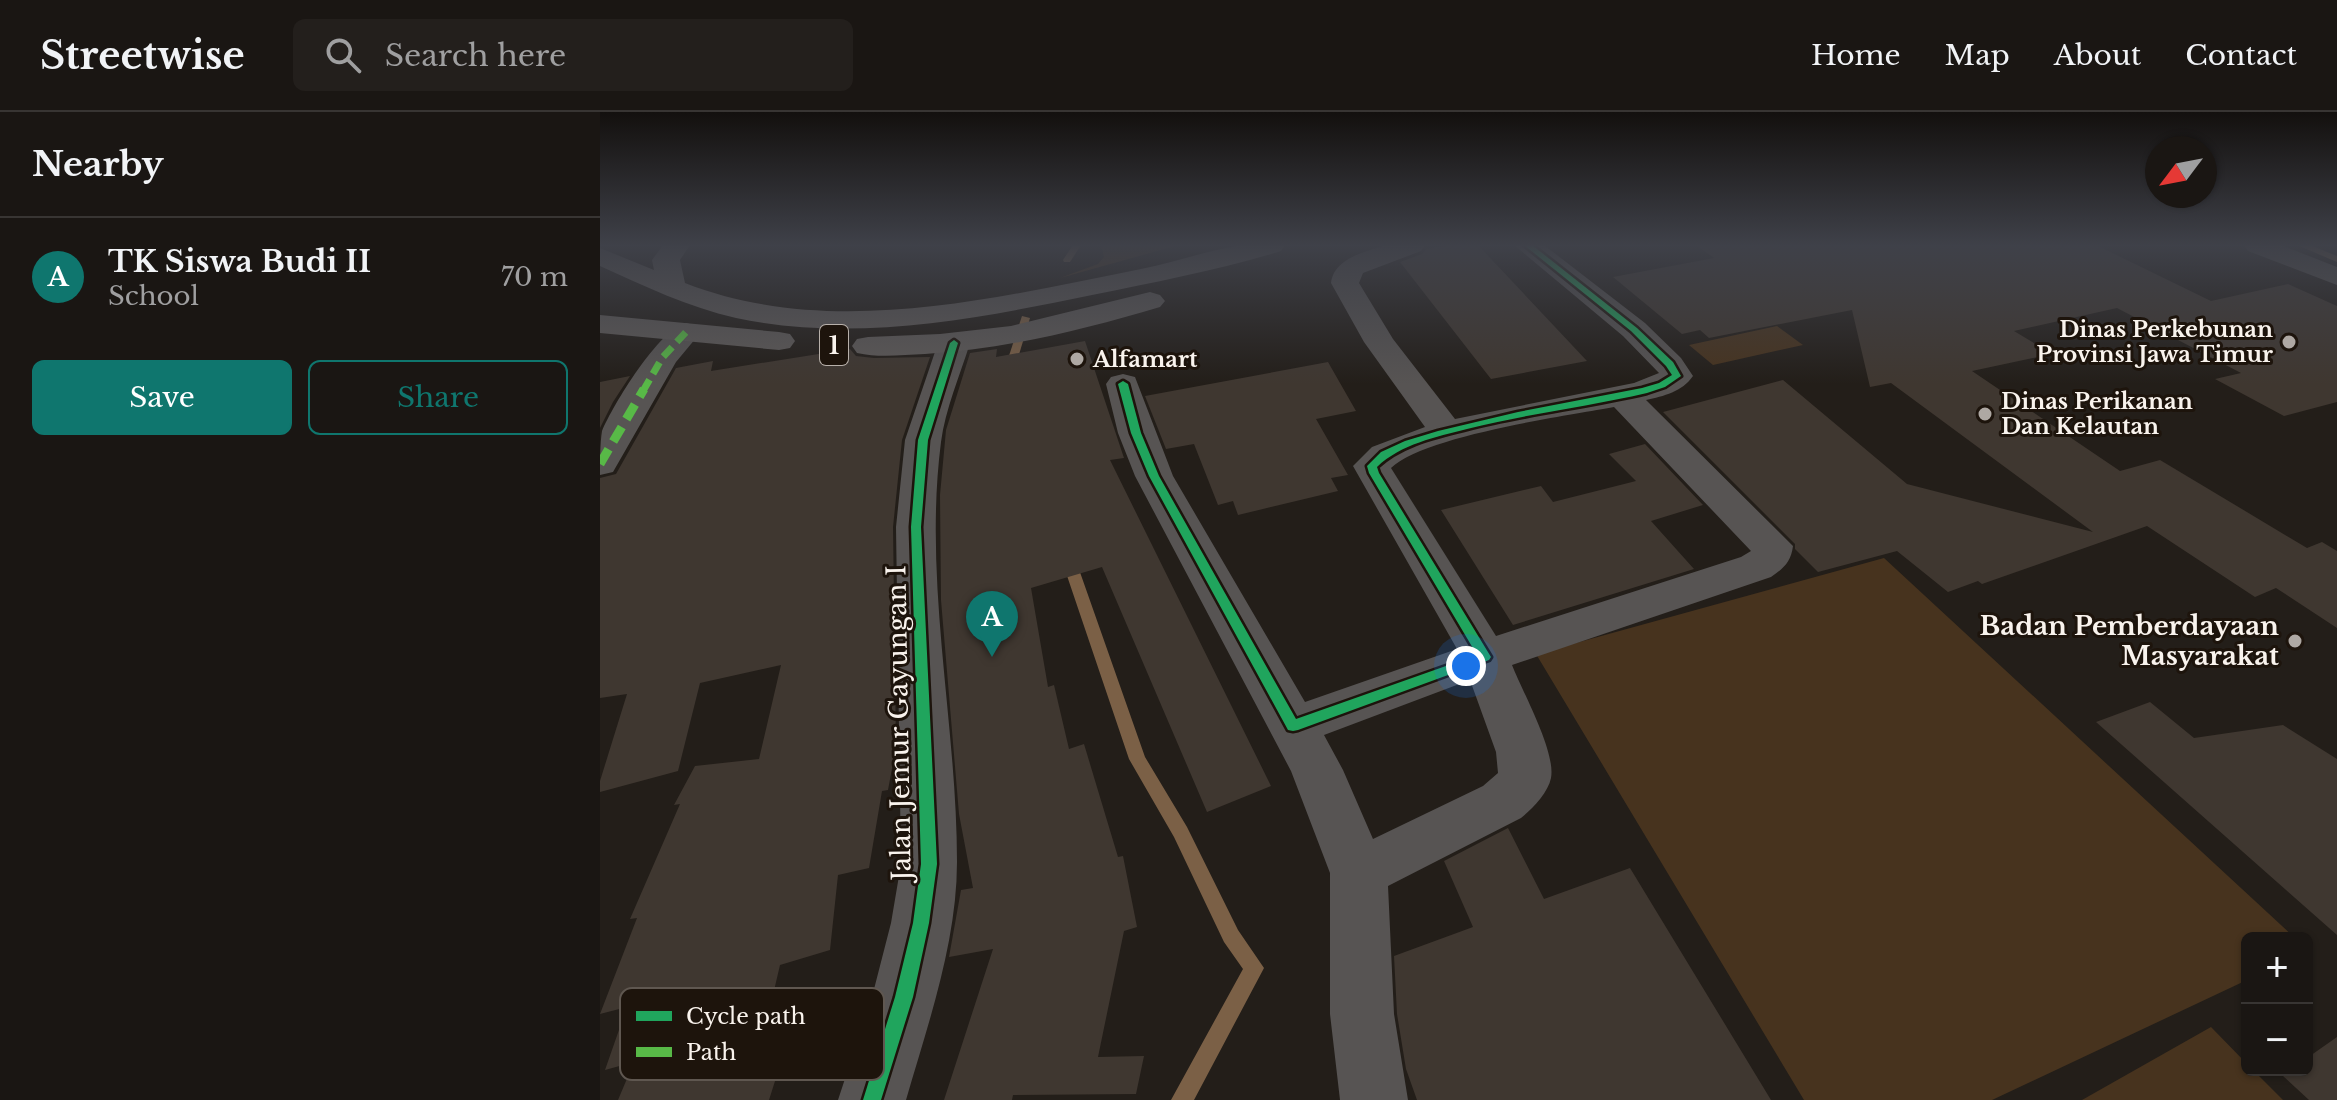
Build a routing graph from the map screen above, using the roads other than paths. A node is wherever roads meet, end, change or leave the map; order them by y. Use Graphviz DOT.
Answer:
graph roads {
  1 [pos="674,291"];
  2 [pos="683,291"];
  3 [pos="1071,291"];
  4 [pos="1177,291"];
  5 [pos="1350,291"];
  6 [pos="1584,291"];
  7 [pos="600,324"];
  8 [pos="677,331"];
  9 [pos="954,343"];
  10 [pos="1123,384"];
  11 [pos="1621,395"];
  12 [pos="1446,431"];
  13 [pos="600,464"];
  14 [pos="1485,657"];
  15 [pos="1293,726"];
  16 [pos="1359,873"];
  17 [pos="884,1061"];
  18 [pos="878,1080"];
  19 [pos="872,1100"];
  20 [pos="1374,1100"];
  1 -- 8 [label="highway"];
  2 -- 3 [label="highway, 1"];
  4 -- 9 [label="highway, 1"];
  5 -- 12 [label="street"];
  6 -- 11 [label="street"];
  7 -- 8 [label="highway, 1"];
  8 -- 9 [label="highway, 1"];
  8 -- 13 [label="street"];
  9 -- 17 [label="street, Jalan Jemur Gayungan I"];
  10 -- 15 [label="street"];
  11 -- 12 [label="street"];
  11 -- 14 [label="street"];
  12 -- 14 [label="street"];
  14 -- 15 [label="street"];
  14 -- 16 [label="street"];
  15 -- 16 [label="street"];
  16 -- 20 [label="street"];
  18 -- 19 [label="street, Jalan Jemur Gayungan I"];
}
